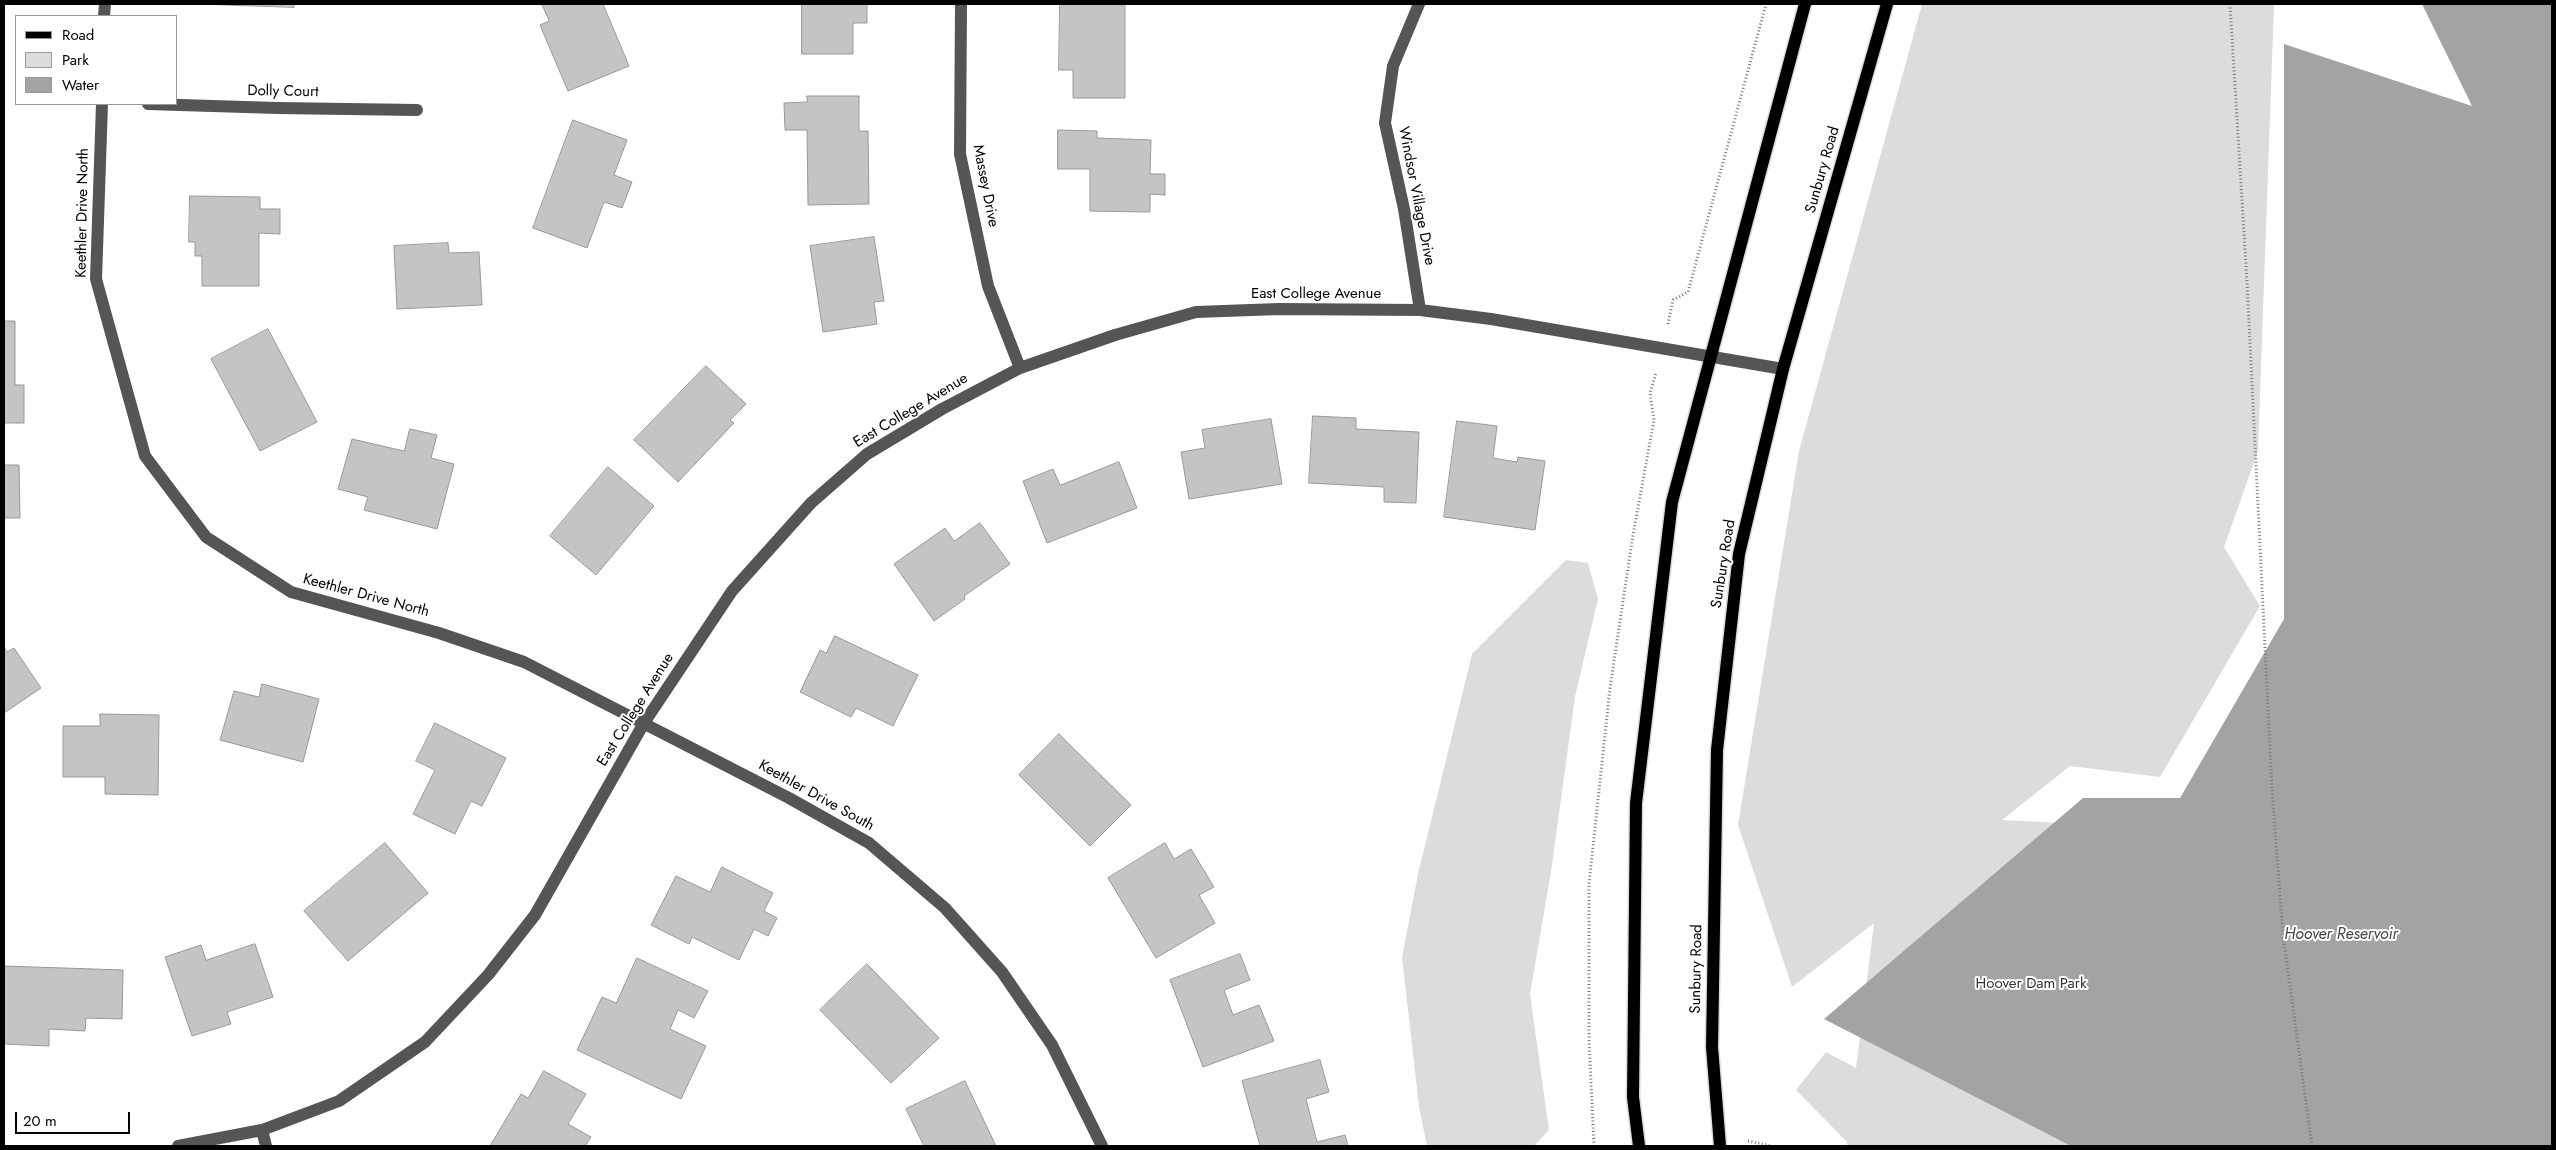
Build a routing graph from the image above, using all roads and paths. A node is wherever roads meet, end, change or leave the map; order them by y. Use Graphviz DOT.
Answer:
graph roads {
  1 [pos="961,4"];
  2 [pos="1419,4"];
  3 [pos="1766,4"];
  4 [pos="1805,4"];
  5 [pos="1887,4"];
  6 [pos="2230,4"];
  7 [pos="102,105"];
  8 [pos="178,105"];
  9 [pos="417,110"];
  10 [pos="1673,300"];
  11 [pos="1420,310"];
  12 [pos="1710,357"];
  13 [pos="1020,368"];
  14 [pos="1783,369"];
  15 [pos="1650,393"];
  16 [pos="644,723"];
  17 [pos="262,1130"];
  18 [pos="1748,1140"];
  19 [pos="178,1146"];
  20 [pos="266,1146"];
  21 [pos="1102,1146"];
  22 [pos="1594,1146"];
  23 [pos="1639,1146"];
  24 [pos="1720,1146"];
  25 [pos="1772,1146"];
  26 [pos="2312,1146"];
  1 -- 13 [label="street, Massey Drive"];
  2 -- 11 [label="street, Windsor Village Drive"];
  3 -- 10 [label="path"];
  4 -- 12 [label="main road"];
  5 -- 14 [label="main road, Sunbury Road"];
  6 -- 26 [label="path"];
  7 -- 16 [label="street, Keethler Drive North"];
  8 -- 9 [label="street, Dolly Court"];
  11 -- 12 [label="street, East College Avenue"];
  11 -- 13 [label="street, East College Avenue"];
  12 -- 14 [label="street, East College Avenue"];
  12 -- 23 [label="main road"];
  13 -- 16 [label="street, East College Avenue"];
  14 -- 24 [label="main road, Sunbury Road"];
  15 -- 22 [label="path"];
  16 -- 17 [label="street, East College Avenue"];
  16 -- 21 [label="street, Keethler Drive South"];
  17 -- 19 [label="street, East College Avenue"];
  17 -- 20 [label="street"];
  18 -- 25 [label="path"];
}
